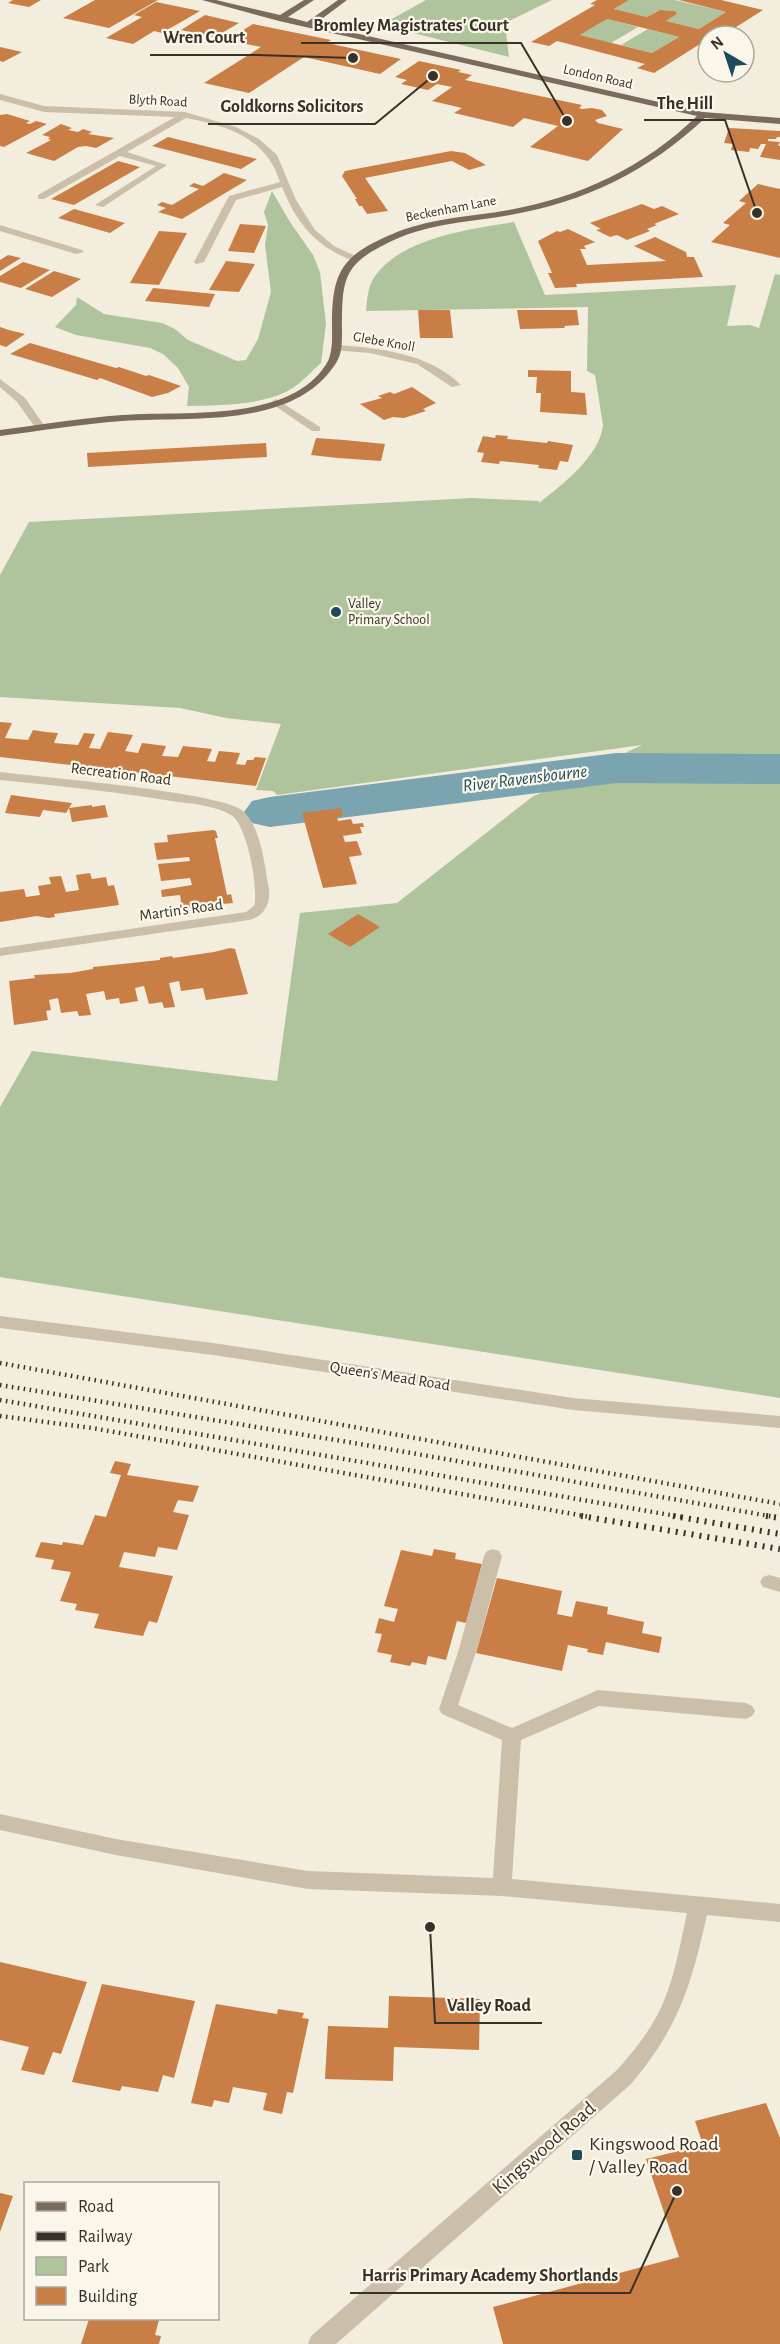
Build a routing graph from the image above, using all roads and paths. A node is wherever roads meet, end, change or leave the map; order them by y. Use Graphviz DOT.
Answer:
graph roads {
  1 [pos="206,0"];
  2 [pos="310,0"];
  3 [pos="343,0"];
  4 [pos="279,19"];
  5 [pos="308,25"];
  6 [pos="0,97"];
  7 [pos="185,115"];
  8 [pos="703,115"];
  9 [pos="780,122"];
  10 [pos="117,153"];
  11 [pos="285,184"];
  12 [pos="41,197"];
  13 [pos="100,205"];
  14 [pos="0,228"];
  15 [pos="80,252"];
  16 [pos="357,259"];
  17 [pos="199,262"];
  18 [pos="336,348"];
  19 [pos="0,382"];
  20 [pos="456,385"];
  21 [pos="276,402"];
  22 [pos="41,428"];
  23 [pos="316,429"];
  24 [pos="0,433"];
  25 [pos="0,776"];
  26 [pos="236,810"];
  27 [pos="0,952"];
  28 [pos="0,1322"];
  29 [pos="780,1422"];
  30 [pos="493,1556"];
  31 [pos="746,1711"];
  32 [pos="512,1736"];
  33 [pos="0,1822"];
  34 [pos="502,1887"];
  35 [pos="699,1905"];
  36 [pos="780,1913"];
  37 [pos="319,2344"];
  1 -- 4 [label="main road, London Road"];
  2 -- 4 [label="main road"];
  3 -- 5 [label="main road"];
  4 -- 5 [label="main road, London Road"];
  5 -- 8 [label="main road, London Road"];
  6 -- 7 [label="street, Blyth Road"];
  7 -- 10 [label="street"];
  7 -- 11 [label="street, Blyth Road"];
  8 -- 9 [label="main road, London Road"];
  8 -- 16 [label="main road, Beckenham Lane"];
  10 -- 12 [label="street"];
  10 -- 13 [label="street"];
  11 -- 16 [label="street, Blyth Road"];
  11 -- 17 [label="street"];
  14 -- 15 [label="street"];
  16 -- 18 [label="main road, Beckenham Lane"];
  18 -- 20 [label="street, Glebe Knoll"];
  18 -- 21 [label="main road, Beckenham Lane"];
  19 -- 22 [label="street"];
  21 -- 22 [label="main road, Beckenham Lane"];
  21 -- 23 [label="street"];
  22 -- 24 [label="main road, Beckenham Lane"];
  25 -- 26 [label="street, Recreation Road"];
  26 -- 27 [label="street, Martin's Road"];
  28 -- 29 [label="street, Queen's Mead Road"];
  30 -- 32 [label="street"];
  31 -- 32 [label="street"];
  32 -- 34 [label="street"];
  33 -- 34 [label="street"];
  34 -- 35 [label="street"];
  35 -- 36 [label="street"];
  35 -- 37 [label="street, Kingswood Road"];
}
